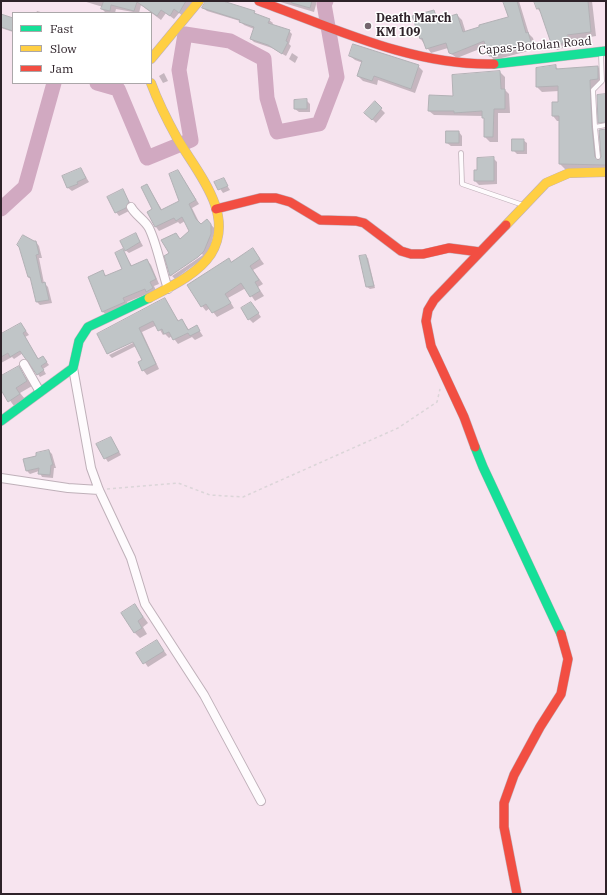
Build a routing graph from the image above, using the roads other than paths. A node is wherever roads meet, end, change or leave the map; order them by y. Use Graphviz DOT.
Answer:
graph roads {
  1 [pos="199,1"];
  2 [pos="259,1"];
  3 [pos="604,52"];
  4 [pos="152,57"];
  5 [pos="151,84"];
  6 [pos="606,125"];
  7 [pos="595,127"];
  8 [pos="461,153"];
  9 [pos="598,158"];
  10 [pos="606,172"];
  11 [pos="523,206"];
  12 [pos="131,207"];
  13 [pos="216,209"];
  14 [pos="480,252"];
  15 [pos="168,288"];
  16 [pos="24,364"];
  17 [pos="73,368"];
  18 [pos="40,392"];
  19 [pos="1,421"];
  20 [pos="1,478"];
  21 [pos="99,490"];
  22 [pos="262,801"];
  23 [pos="517,894"];
  1 -- 4 [label="street"];
  2 -- 3 [label="street, Capas-Botolan Road"];
  3 -- 7 [label="lane"];
  5 -- 13 [label="street"];
  6 -- 7 [label="lane"];
  7 -- 9 [label="lane"];
  8 -- 11 [label="lane"];
  10 -- 11 [label="street"];
  11 -- 14 [label="street"];
  12 -- 15 [label="street"];
  13 -- 14 [label="street"];
  13 -- 15 [label="street"];
  14 -- 23 [label="street"];
  15 -- 17 [label="street"];
  16 -- 18 [label="street"];
  17 -- 18 [label="street"];
  17 -- 21 [label="street"];
  18 -- 19 [label="street"];
  20 -- 21 [label="street"];
  21 -- 22 [label="street"];
}
